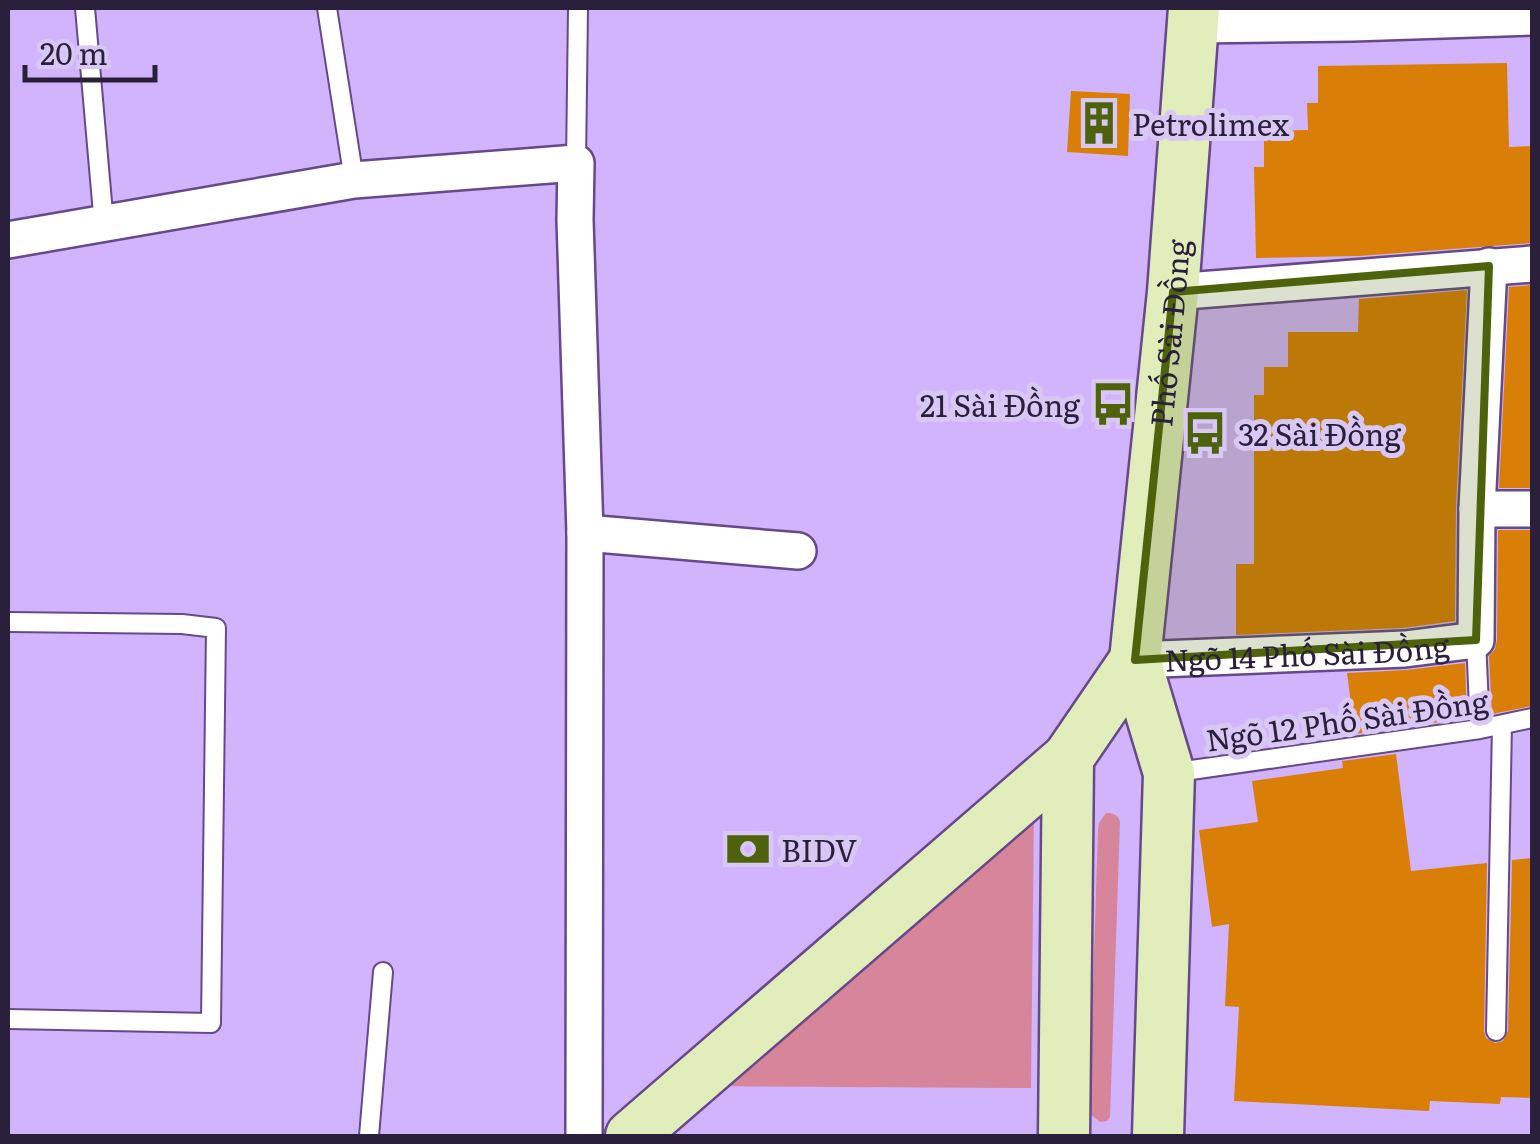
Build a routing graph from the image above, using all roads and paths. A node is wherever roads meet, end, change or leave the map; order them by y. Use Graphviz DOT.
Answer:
graph roads {
  1 [pos="85,8"];
  2 [pos="327,8"];
  3 [pos="578,8"];
  4 [pos="1343,15"];
  5 [pos="1193,16"];
  6 [pos="1532,17"];
  7 [pos="576,163"];
  8 [pos="354,180"];
  9 [pos="104,225"];
  10 [pos="8,240"];
  11 [pos="1532,264"];
  12 [pos="1489,266"];
  13 [pos="1173,292"];
  14 [pos="1477,509"];
  15 [pos="1532,509"];
  16 [pos="586,534"];
  17 [pos="798,552"];
  18 [pos="8,622"];
  19 [pos="1476,640"];
  20 [pos="1134,660"];
  21 [pos="1532,718"];
  22 [pos="1502,725"];
  23 [pos="1480,728"];
  24 [pos="1068,758"];
  25 [pos="1170,773"];
  26 [pos="383,972"];
  27 [pos="8,1020"];
  28 [pos="1496,1031"];
  29 [pos="370,1136"];
  30 [pos="584,1136"];
  31 [pos="631,1136"];
  32 [pos="1064,1136"];
  33 [pos="1158,1136"];
  1 -- 9 [label="lane"];
  2 -- 8 [label="lane"];
  3 -- 7 [label="lane"];
  4 -- 5 [label="street"];
  4 -- 6 [label="street"];
  5 -- 13 [label="street, Phố Sài Đồng"];
  7 -- 8 [label="street"];
  7 -- 16 [label="street"];
  8 -- 9 [label="street"];
  9 -- 10 [label="street"];
  11 -- 12 [label="street"];
  12 -- 13 [label="street"];
  12 -- 14 [label="street"];
  13 -- 20 [label="street, Phố Sài Đồng"];
  14 -- 15 [label="street"];
  14 -- 19 [label="street, Ngõ 14 Phố Sài Đồng"];
  16 -- 17 [label="street"];
  16 -- 30 [label="street"];
  18 -- 27 [label="lane"];
  19 -- 20 [label="street, Ngõ 14 Phố Sài Đồng"];
  19 -- 23 [label="lane"];
  20 -- 24 [label="street, Phố Sài Đồng"];
  20 -- 25 [label="street, Phố Sài Đồng"];
  21 -- 22 [label="lane, Ngõ 12 Phố Sài Đồng"];
  22 -- 23 [label="lane, Ngõ 12 Phố Sài Đồng"];
  22 -- 28 [label="lane"];
  23 -- 25 [label="lane, Ngõ 12 Phố Sài Đồng"];
  24 -- 31 [label="street, Phố Sài Đồng"];
  24 -- 32 [label="street"];
  25 -- 33 [label="street, Phố Sài Đồng"];
  26 -- 29 [label="lane"];
}
